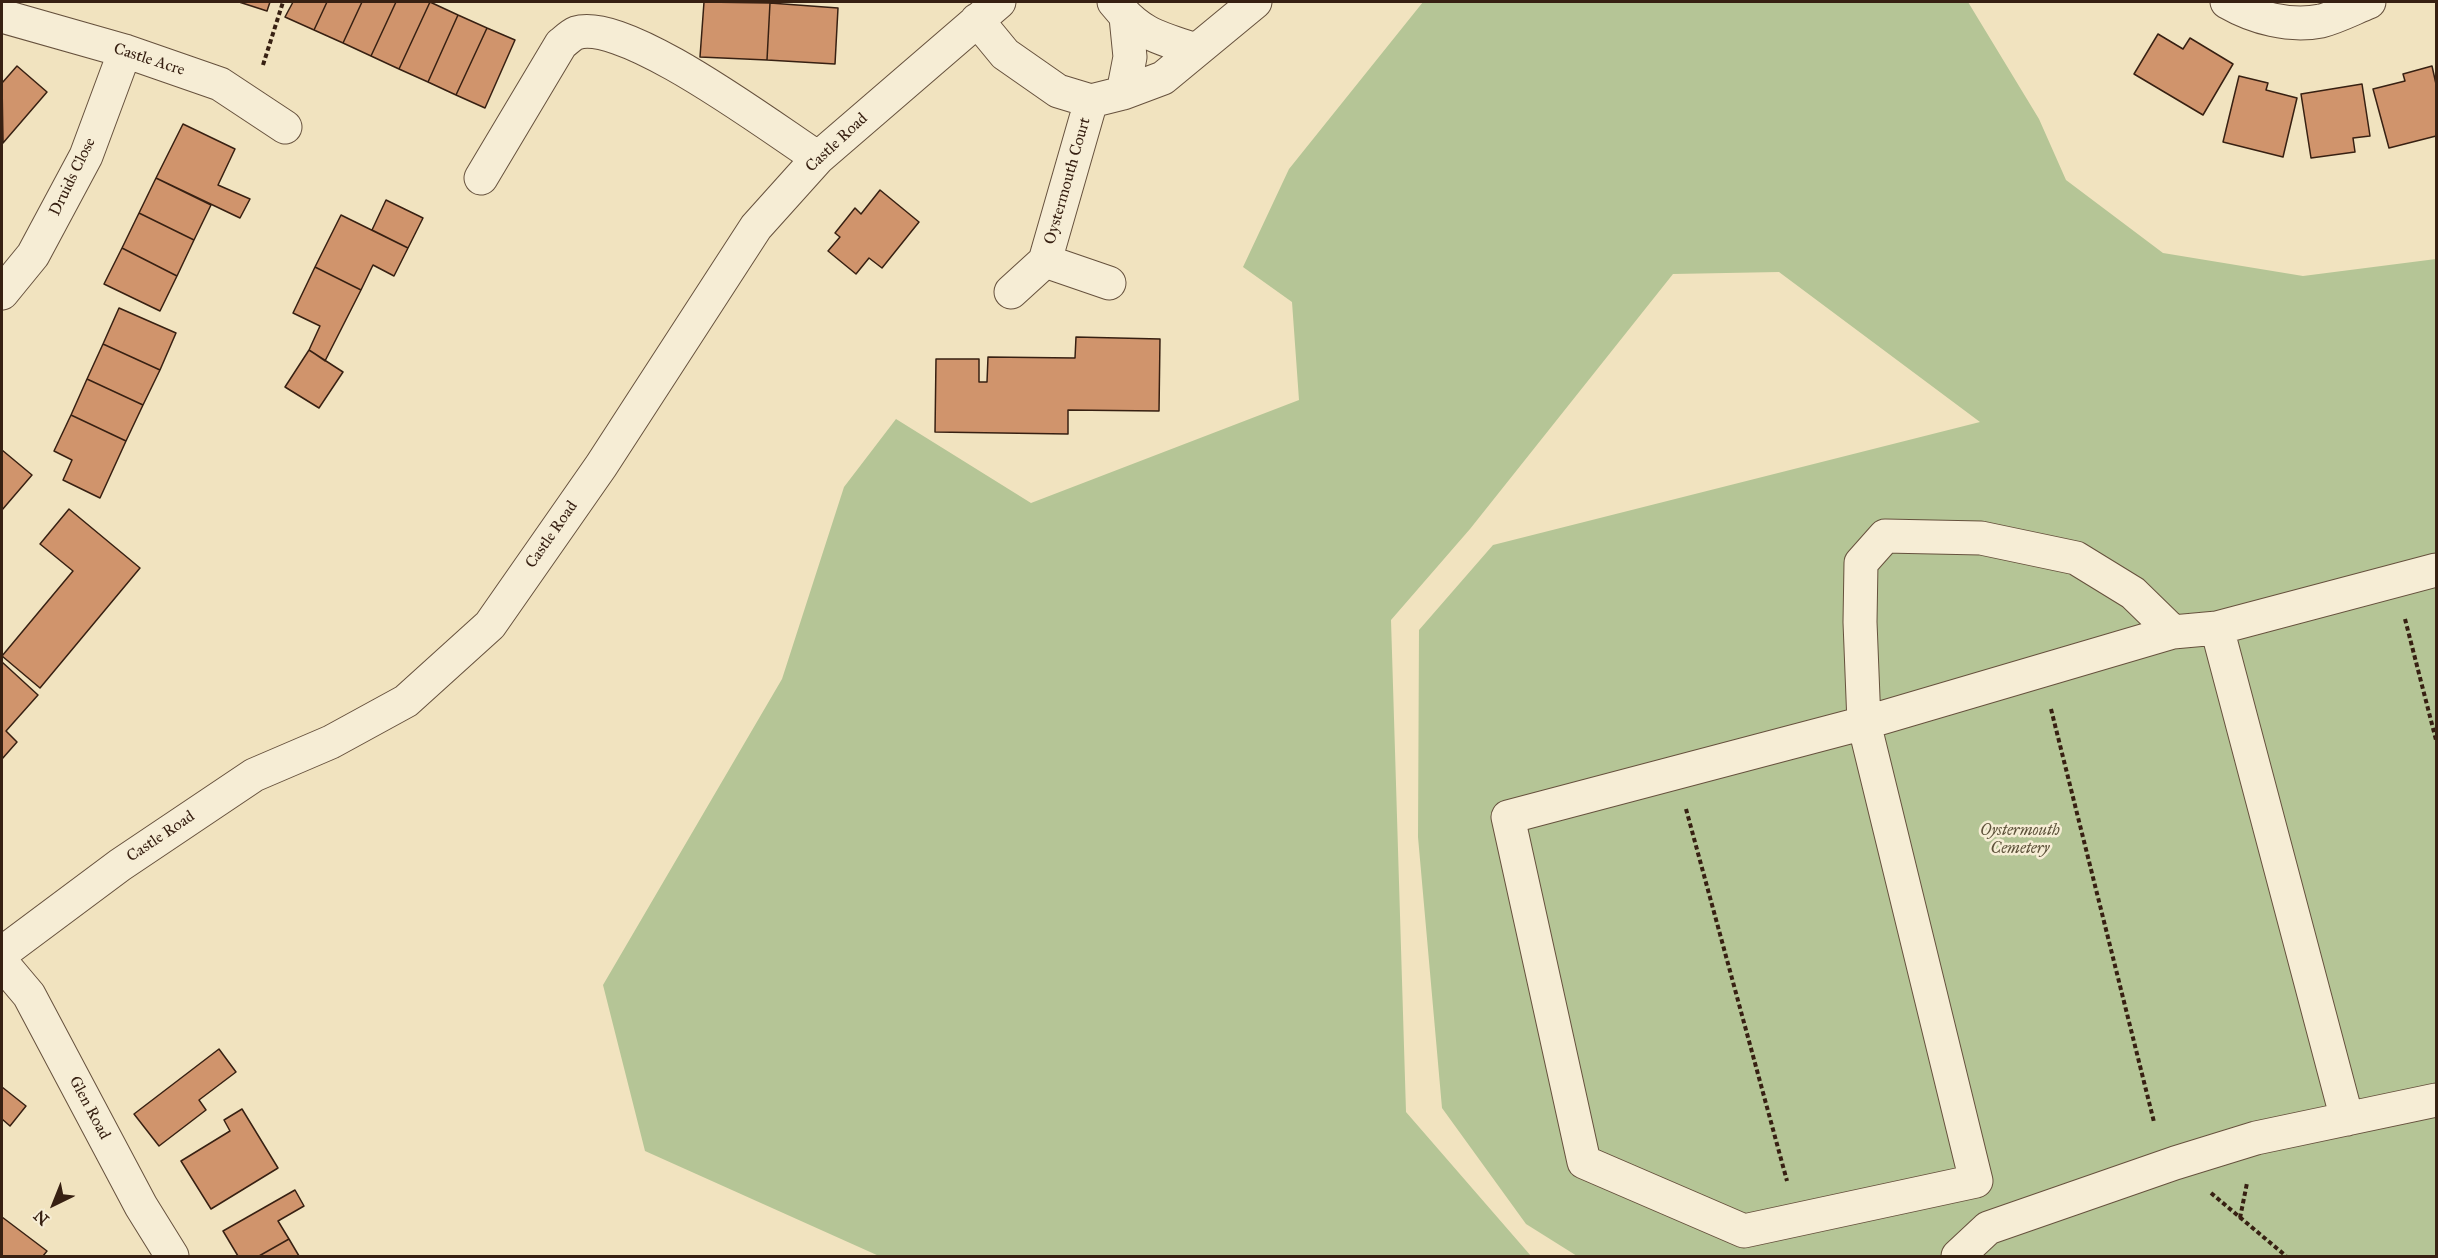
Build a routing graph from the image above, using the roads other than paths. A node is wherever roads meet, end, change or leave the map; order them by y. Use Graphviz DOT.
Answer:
graph roads {
  1 [pos="1255,2"];
  2 [pos="2227,2"];
  3 [pos="2369,2"];
  4 [pos="1120,9"];
  5 [pos="988,11"];
  6 [pos="2,16"];
  7 [pos="1196,50"];
  8 [pos="125,51"];
  9 [pos="1123,93"];
  10 [pos="1091,101"];
  11 [pos="285,127"];
  12 [pos="818,158"];
  13 [pos="481,178"];
  14 [pos="1045,261"];
  15 [pos="1109,284"];
  16 [pos="1011,292"];
  17 [pos="2,293"];
  18 [pos="2436,570"];
  19 [pos="2217,628"];
  20 [pos="2173,632"];
  21 [pos="1864,723"];
  22 [pos="2,953"];
  23 [pos="2,963"];
  24 [pos="2436,1100"];
  25 [pos="2347,1119"];
  26 [pos="1976,1181"];
  27 [pos="1988,1228"];
  28 [pos="172,1257"];
  29 [pos="1958,1257"];
  1 -- 7 [label="street"];
  2 -- 3 [label="street"];
  4 -- 7 [label="street"];
  4 -- 9 [label="street"];
  5 -- 10 [label="street"];
  5 -- 12 [label="street, Castle Road"];
  6 -- 8 [label="street, Castle Acre"];
  7 -- 9 [label="street"];
  8 -- 11 [label="street, Castle Acre"];
  8 -- 17 [label="street, Druids Close"];
  9 -- 10 [label="street"];
  10 -- 14 [label="street, Oystermouth Court"];
  12 -- 13 [label="street"];
  12 -- 22 [label="street, Castle Road"];
  14 -- 15 [label="street, Oystermouth Court"];
  14 -- 16 [label="street, Oystermouth Court"];
  18 -- 19 [label="street"];
  19 -- 20 [label="street"];
  19 -- 25 [label="street"];
  20 -- 21 [label="street"];
  20 -- 21 [label="street"];
  21 -- 26 [label="street"];
  21 -- 26 [label="street"];
  23 -- 28 [label="street, Glen Road"];
  24 -- 25 [label="street"];
  25 -- 27 [label="street"];
  26 -- 27 [label="street"];
  27 -- 29 [label="street"];
}
